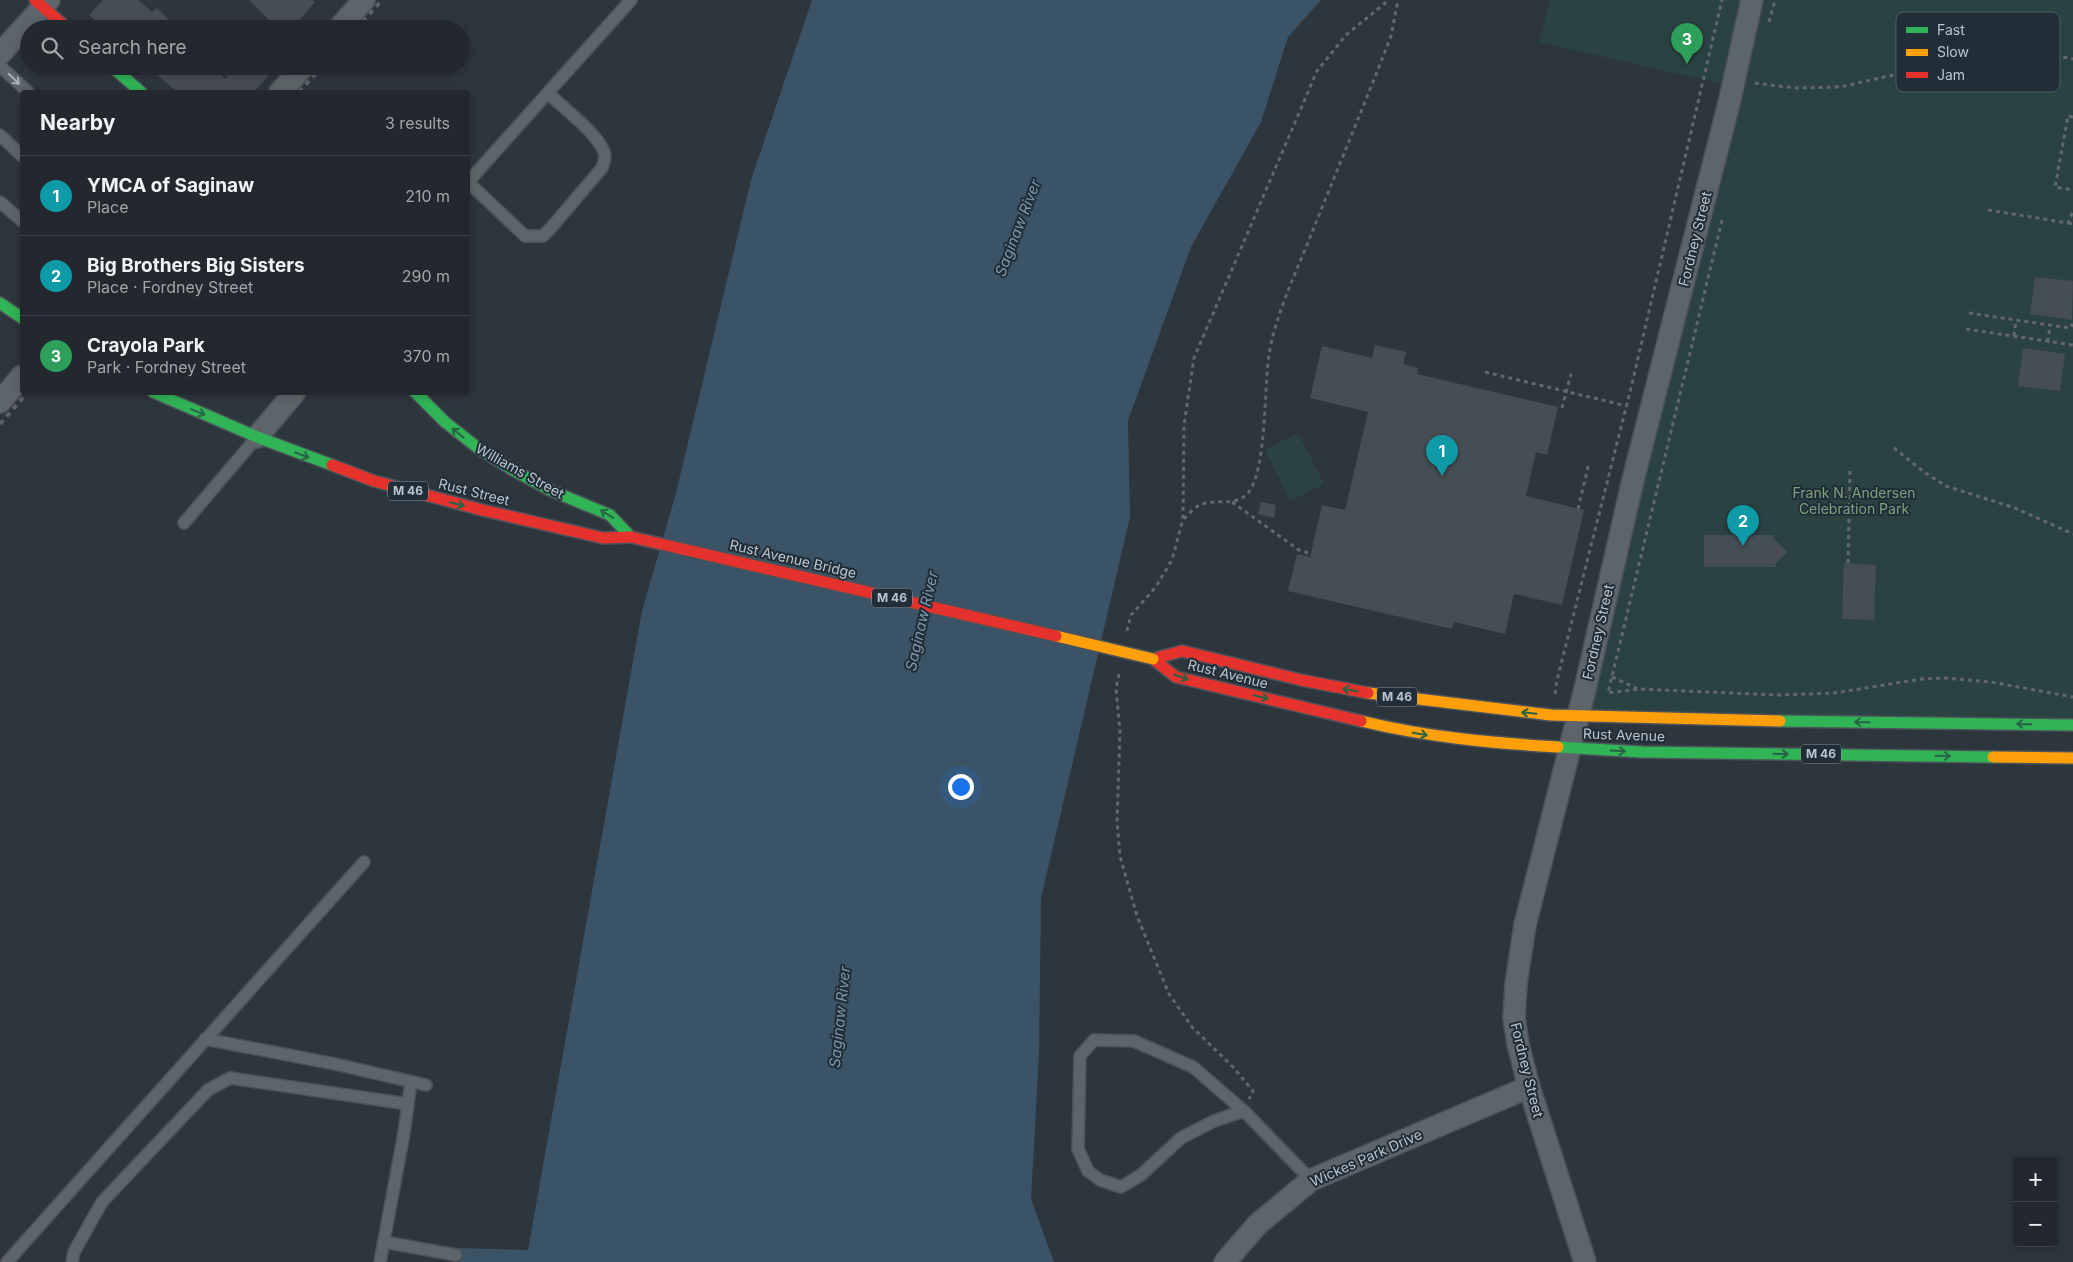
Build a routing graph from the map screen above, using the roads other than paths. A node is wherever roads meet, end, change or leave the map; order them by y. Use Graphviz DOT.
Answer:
graph roads {
  1 [pos="364,0"];
  2 [pos="631,0"];
  3 [pos="1752,0"];
  4 [pos="43,2"];
  5 [pos="28,20"];
  6 [pos="60,20"];
  7 [pos="346,20"];
  8 [pos="20,30"];
  9 [pos="0,54"];
  10 [pos="0,66"];
  11 [pos="121,75"];
  12 [pos="296,75"];
  13 [pos="26,90"];
  14 [pos="139,90"];
  15 [pos="282,90"];
  16 [pos="548,93"];
  17 [pos="0,135"];
  18 [pos="20,154"];
  19 [pos="470,180"];
  20 [pos="470,184"];
  21 [pos="0,202"];
  22 [pos="20,219"];
  23 [pos="0,303"];
  24 [pos="20,317"];
  25 [pos="20,378"];
  26 [pos="160,395"];
  27 [pos="293,395"];
  28 [pos="417,395"];
  29 [pos="0,402"];
  30 [pos="257,438"];
  31 [pos="184,523"];
  32 [pos="631,537"];
  33 [pos="1153,658"];
  34 [pos="1577,716"];
  35 [pos="2073,725"];
  36 [pos="1570,748"];
  37 [pos="2073,758"];
  38 [pos="364,862"];
  39 [pos="206,1039"];
  40 [pos="411,1082"];
  41 [pos="426,1085"];
  42 [pos="1529,1087"];
  43 [pos="408,1104"];
  44 [pos="1244,1110"];
  45 [pos="1311,1180"];
  46 [pos="384,1242"];
  47 [pos="456,1255"];
  48 [pos="7,1262"];
  49 [pos="72,1262"];
  50 [pos="380,1262"];
  51 [pos="1225,1262"];
  52 [pos="1585,1262"];
  1 -- 7 [label="street"];
  2 -- 16 [label="lane"];
  3 -- 34 [label="street, Fordney Street"];
  4 -- 5 [label="street"];
  4 -- 6 [label="highway"];
  8 -- 9 [label="street"];
  10 -- 13 [label="lane, one-way"];
  11 -- 14 [label="highway"];
  12 -- 15 [label="street"];
  16 -- 19 [label="lane"];
  16 -- 20 [label="lane"];
  17 -- 18 [label="lane"];
  21 -- 22 [label="lane"];
  23 -- 24 [label="highway"];
  25 -- 29 [label="street"];
  26 -- 30 [label="highway, M 46, one-way"];
  27 -- 30 [label="street"];
  32 -- 28 [label="highway, Williams Street, one-way"];
  30 -- 31 [label="lane"];
  30 -- 32 [label="highway, Rust Street / M 46, one-way"];
  32 -- 33 [label="highway, Rust Avenue Bridge / M 46, bridge"];
  34 -- 33 [label="highway, Rust Avenue / M 46, one-way"];
  33 -- 36 [label="highway, Rust Avenue / M 46, one-way"];
  35 -- 34 [label="highway, Rust Avenue / M 46, one-way"];
  34 -- 36 [label="street, Fordney Street"];
  36 -- 37 [label="highway, Rust Avenue / M 46, one-way"];
  36 -- 42 [label="street, Fordney Street"];
  38 -- 39 [label="lane"];
  39 -- 40 [label="lane"];
  39 -- 48 [label="lane"];
  40 -- 41 [label="lane"];
  40 -- 43 [label="lane"];
  42 -- 45 [label="street, Wickes Park Drive"];
  42 -- 52 [label="street, Fordney Street"];
  43 -- 46 [label="lane"];
  43 -- 49 [label="lane"];
  44 -- 44 [label="lane"];
  44 -- 45 [label="lane"];
  45 -- 51 [label="street, Wickes Park Drive"];
  46 -- 47 [label="lane"];
  46 -- 50 [label="lane"];
}
